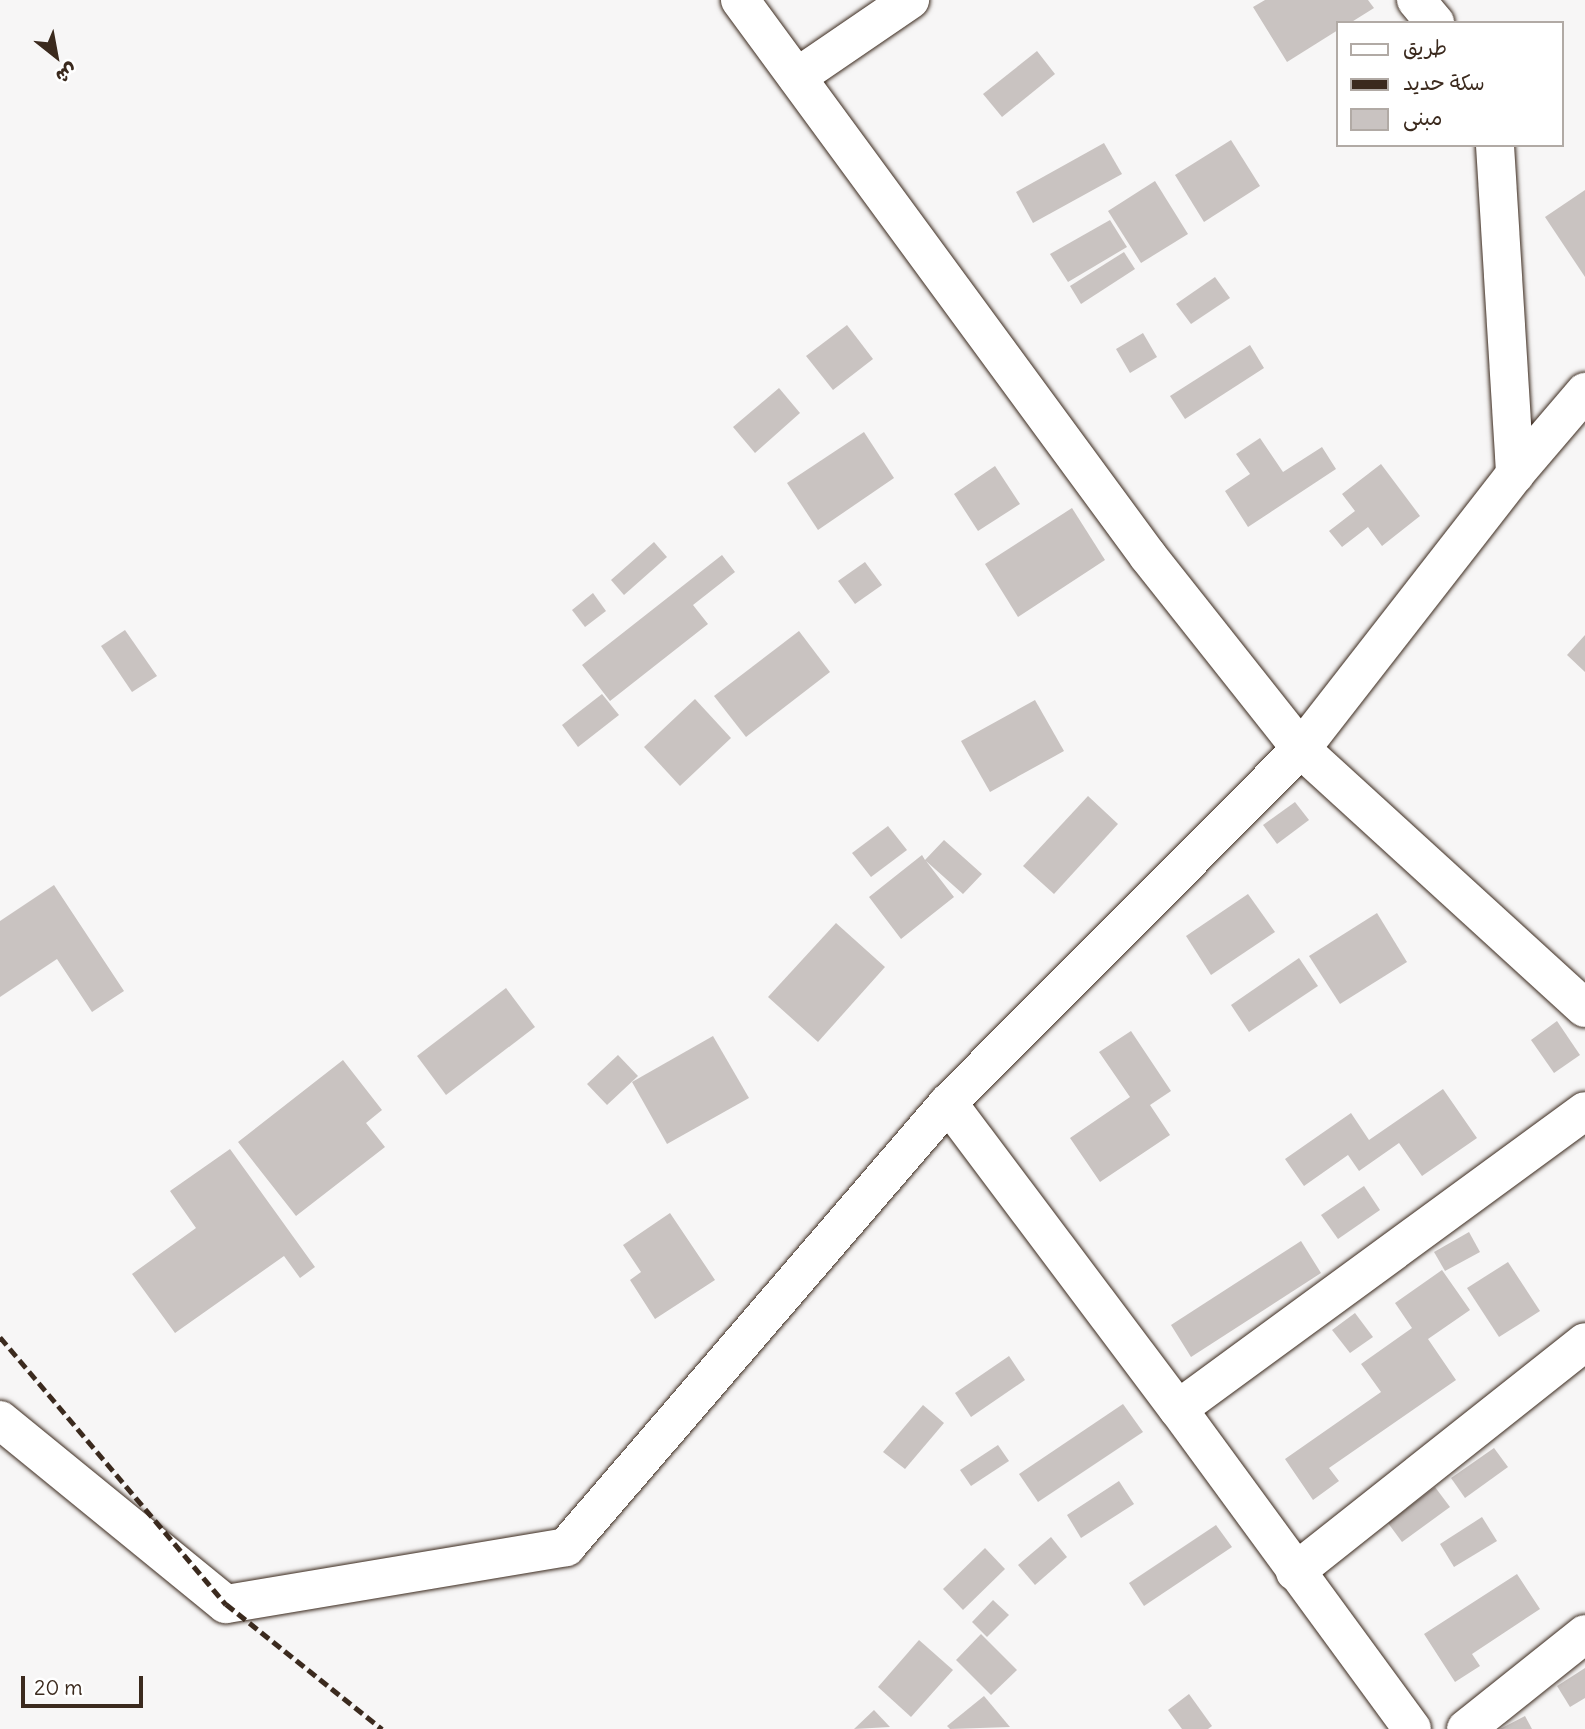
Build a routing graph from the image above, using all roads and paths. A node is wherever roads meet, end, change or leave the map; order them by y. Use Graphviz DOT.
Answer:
graph roads {
  1 [pos="740,0"];
  2 [pos="910,0"];
  3 [pos="1416,0"];
  4 [pos="1433,21"];
  5 [pos="797,77"];
  6 [pos="1494,147"];
  7 [pos="1585,392"];
  8 [pos="1515,474"];
  9 [pos="1301,749"];
  10 [pos="1585,1008"];
  11 [pos="948,1103"];
  12 [pos="1585,1111"];
  13 [pos="1585,1342"];
  14 [pos="1178,1409"];
  15 [pos="0,1420"];
  16 [pos="1295,1572"];
  17 [pos="1585,1634"];
  18 [pos="1412,1729"];
  19 [pos="1466,1729"];
  1 -- 5 [label="street"];
  2 -- 5 [label="street"];
  3 -- 4 [label="street"];
  5 -- 9 [label="street"];
  6 -- 8 [label="street"];
  7 -- 8 [label="street"];
  8 -- 9 [label="street"];
  9 -- 10 [label="street"];
  9 -- 11 [label="street"];
  11 -- 14 [label="street"];
  11 -- 15 [label="street"];
  12 -- 14 [label="street"];
  13 -- 16 [label="street"];
  14 -- 16 [label="street"];
  16 -- 18 [label="street"];
  17 -- 19 [label="street"];
}
